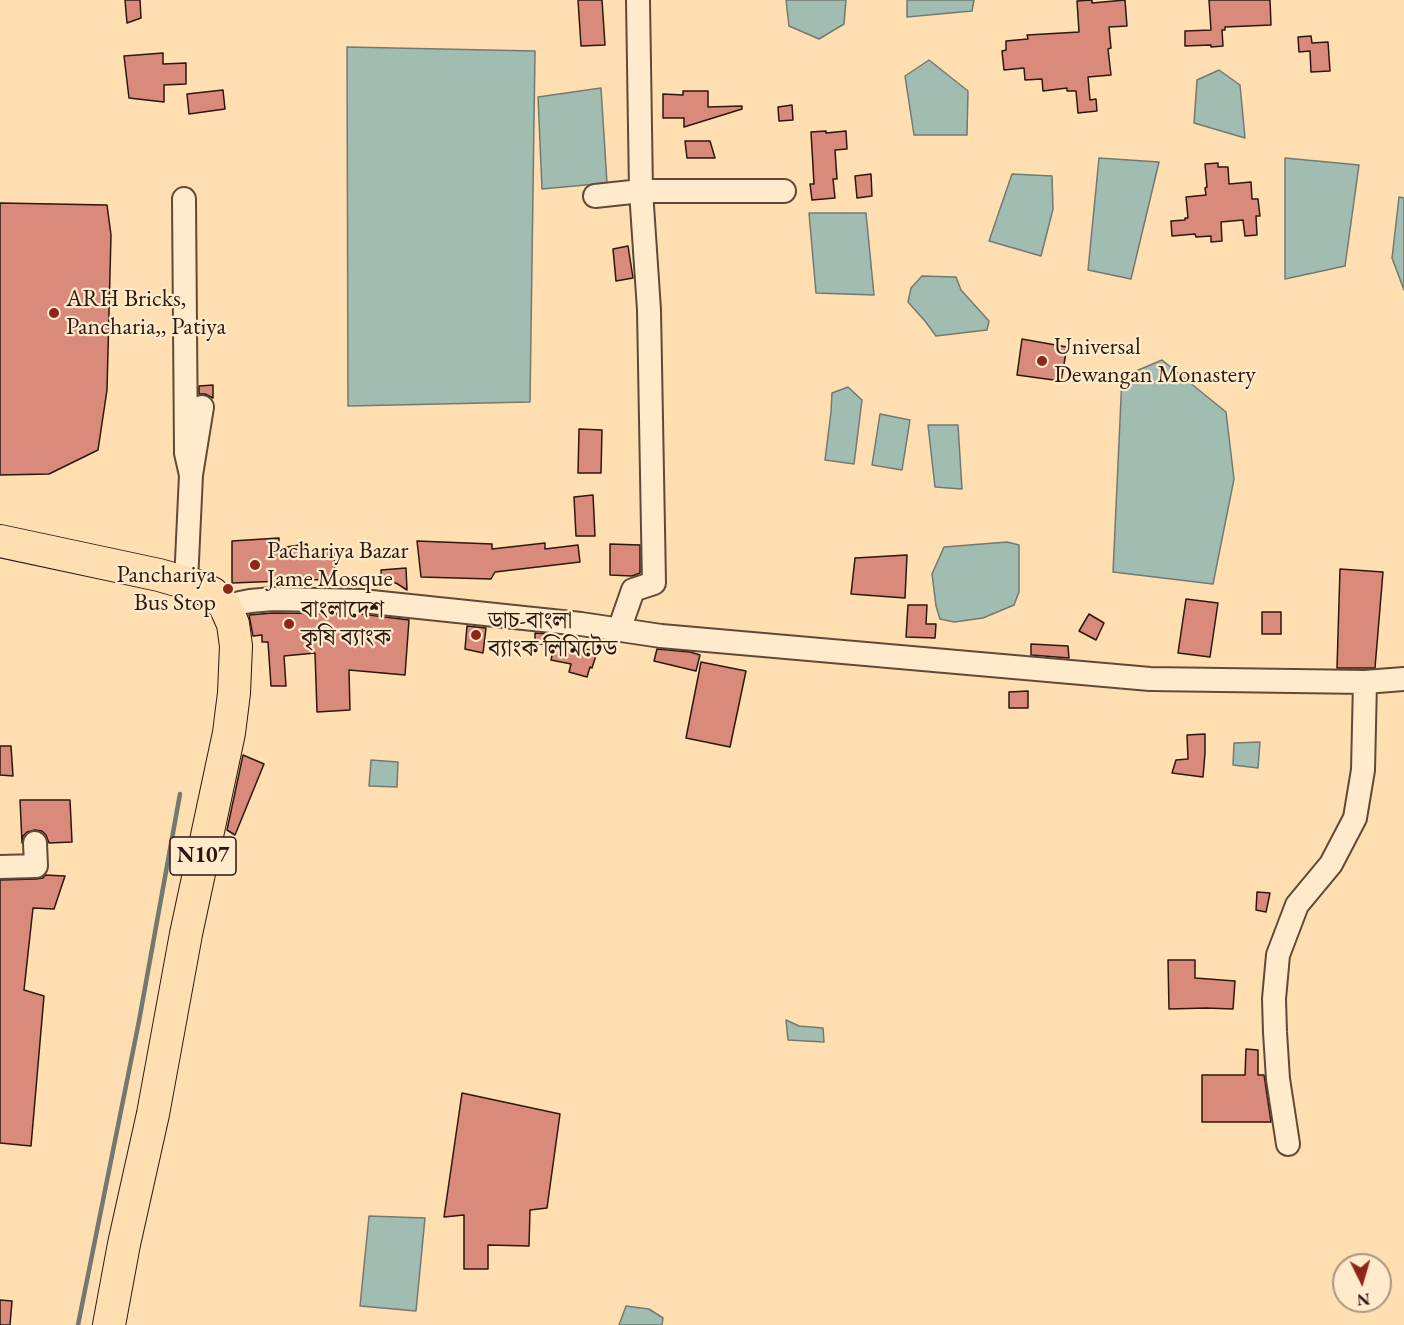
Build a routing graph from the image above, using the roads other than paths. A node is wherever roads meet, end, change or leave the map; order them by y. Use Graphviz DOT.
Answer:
graph roads {
  1 [pos="638,0"];
  2 [pos="640,191"];
  3 [pos="784,191"];
  4 [pos="595,196"];
  5 [pos="184,199"];
  6 [pos="202,407"];
  7 [pos="191,475"];
  8 [pos="0,541"];
  9 [pos="186,582"];
  10 [pos="225,606"];
  11 [pos="619,630"];
  12 [pos="1404,679"];
  13 [pos="1365,682"];
  14 [pos="35,843"];
  15 [pos="0,867"];
  16 [pos="1288,1144"];
  17 [pos="109,1325"];
  1 -- 2 [label="street"];
  2 -- 3 [label="street"];
  2 -- 4 [label="street"];
  2 -- 11 [label="street"];
  5 -- 7 [label="street"];
  6 -- 7 [label="street"];
  7 -- 9 [label="street"];
  8 -- 9 [label="highway"];
  9 -- 10 [label="highway"];
  10 -- 11 [label="street"];
  10 -- 17 [label="highway, N107"];
  11 -- 13 [label="street"];
  12 -- 13 [label="street"];
  13 -- 16 [label="street"];
  14 -- 15 [label="street"];
}
